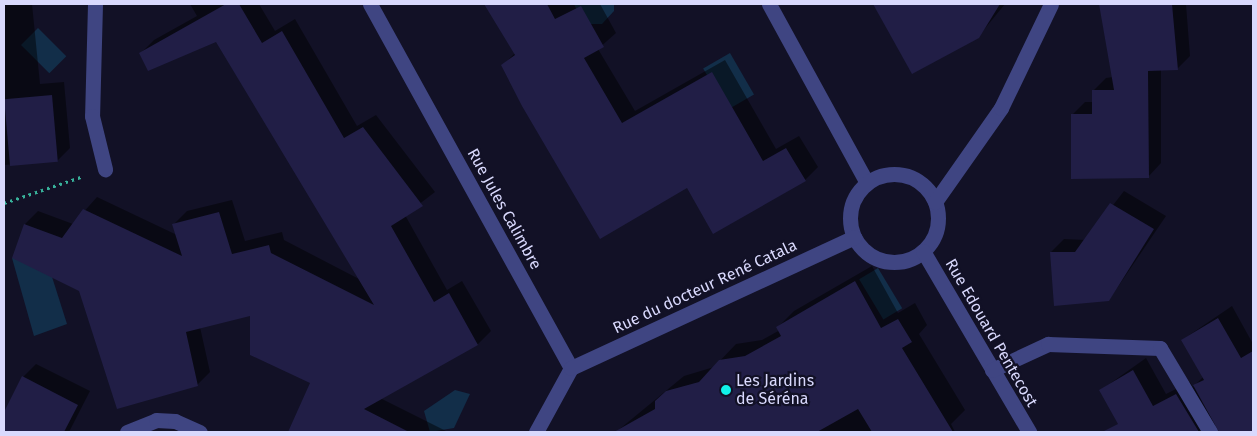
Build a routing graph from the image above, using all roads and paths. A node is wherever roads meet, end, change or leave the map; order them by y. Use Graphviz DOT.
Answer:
graph roads {
  1 [pos="95,4"];
  2 [pos="370,4"];
  3 [pos="769,4"];
  4 [pos="1051,4"];
  5 [pos="105,169"];
  6 [pos="867,183"];
  7 [pos="935,202"];
  8 [pos="4,203"];
  9 [pos="854,237"];
  10 [pos="923,251"];
  11 [pos="571,368"];
  12 [pos="992,370"];
  13 [pos="127,432"];
  14 [pos="200,432"];
  15 [pos="536,432"];
  16 [pos="1029,432"];
  17 [pos="1210,432"];
  1 -- 5 [label="street"];
  2 -- 11 [label="street, Rue Jules Calimbre"];
  3 -- 6 [label="street"];
  4 -- 7 [label="street"];
  5 -- 8 [label="path"];
  6 -- 7 [label="street"];
  6 -- 9 [label="street"];
  7 -- 10 [label="street"];
  9 -- 10 [label="street"];
  9 -- 11 [label="street, Rue du docteur René Catala"];
  10 -- 12 [label="street, Rue Edouard Pentecost"];
  11 -- 15 [label="street"];
  12 -- 16 [label="street, Rue Edouard Pentecost"];
  12 -- 17 [label="street"];
  13 -- 14 [label="street"];
}
